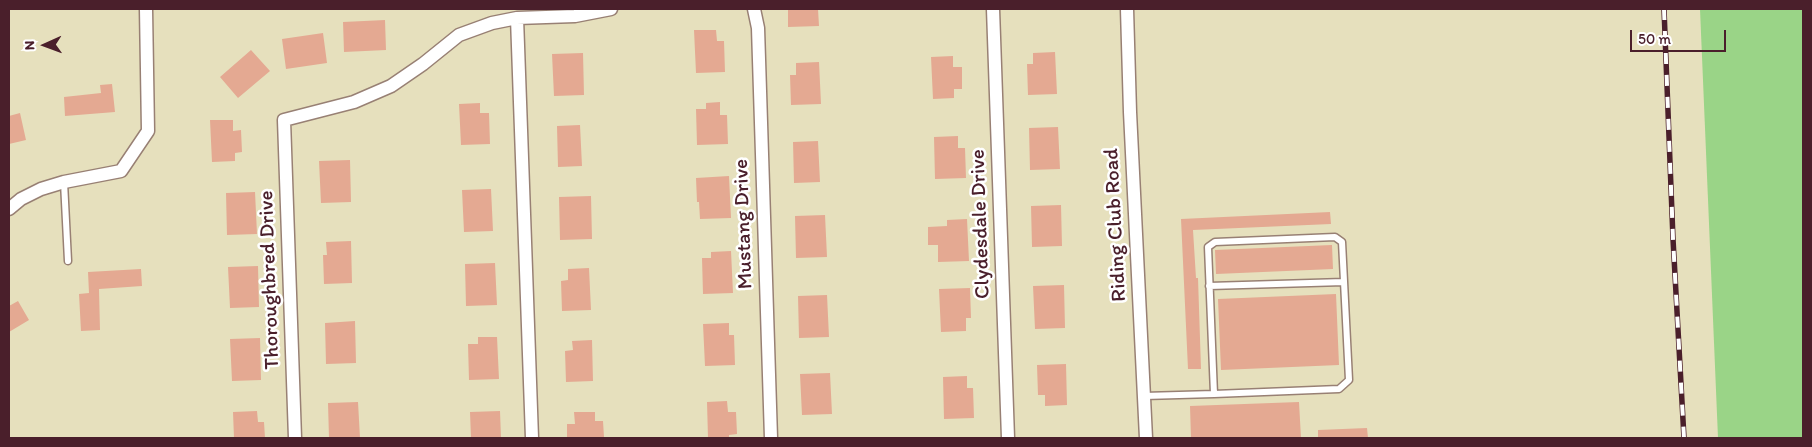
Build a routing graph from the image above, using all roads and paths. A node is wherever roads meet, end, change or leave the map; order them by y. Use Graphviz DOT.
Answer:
graph roads {
  1 [pos="146,9"];
  2 [pos="612,9"];
  3 [pos="754,9"];
  4 [pos="993,9"];
  5 [pos="1127,9"];
  6 [pos="517,18"];
  7 [pos="64,182"];
  8 [pos="9,209"];
  9 [pos="68,261"];
  10 [pos="1344,282"];
  11 [pos="1209,286"];
  12 [pos="1214,394"];
  13 [pos="1144,396"];
  14 [pos="296,438"];
  15 [pos="532,438"];
  16 [pos="771,438"];
  17 [pos="1008,438"];
  18 [pos="1146,438"];
  1 -- 7 [label="street"];
  2 -- 6 [label="street"];
  3 -- 16 [label="street, Mustang Drive"];
  4 -- 17 [label="street, Clydesdale Drive"];
  5 -- 13 [label="street, Riding Club Road"];
  6 -- 14 [label="street, Thoroughbred Drive"];
  6 -- 15 [label="street"];
  7 -- 8 [label="street"];
  7 -- 9 [label="lane"];
  10 -- 11 [label="lane"];
  10 -- 11 [label="lane"];
  10 -- 12 [label="lane"];
  11 -- 12 [label="lane"];
  12 -- 13 [label="lane"];
  13 -- 18 [label="street, Riding Club Road"];
}
